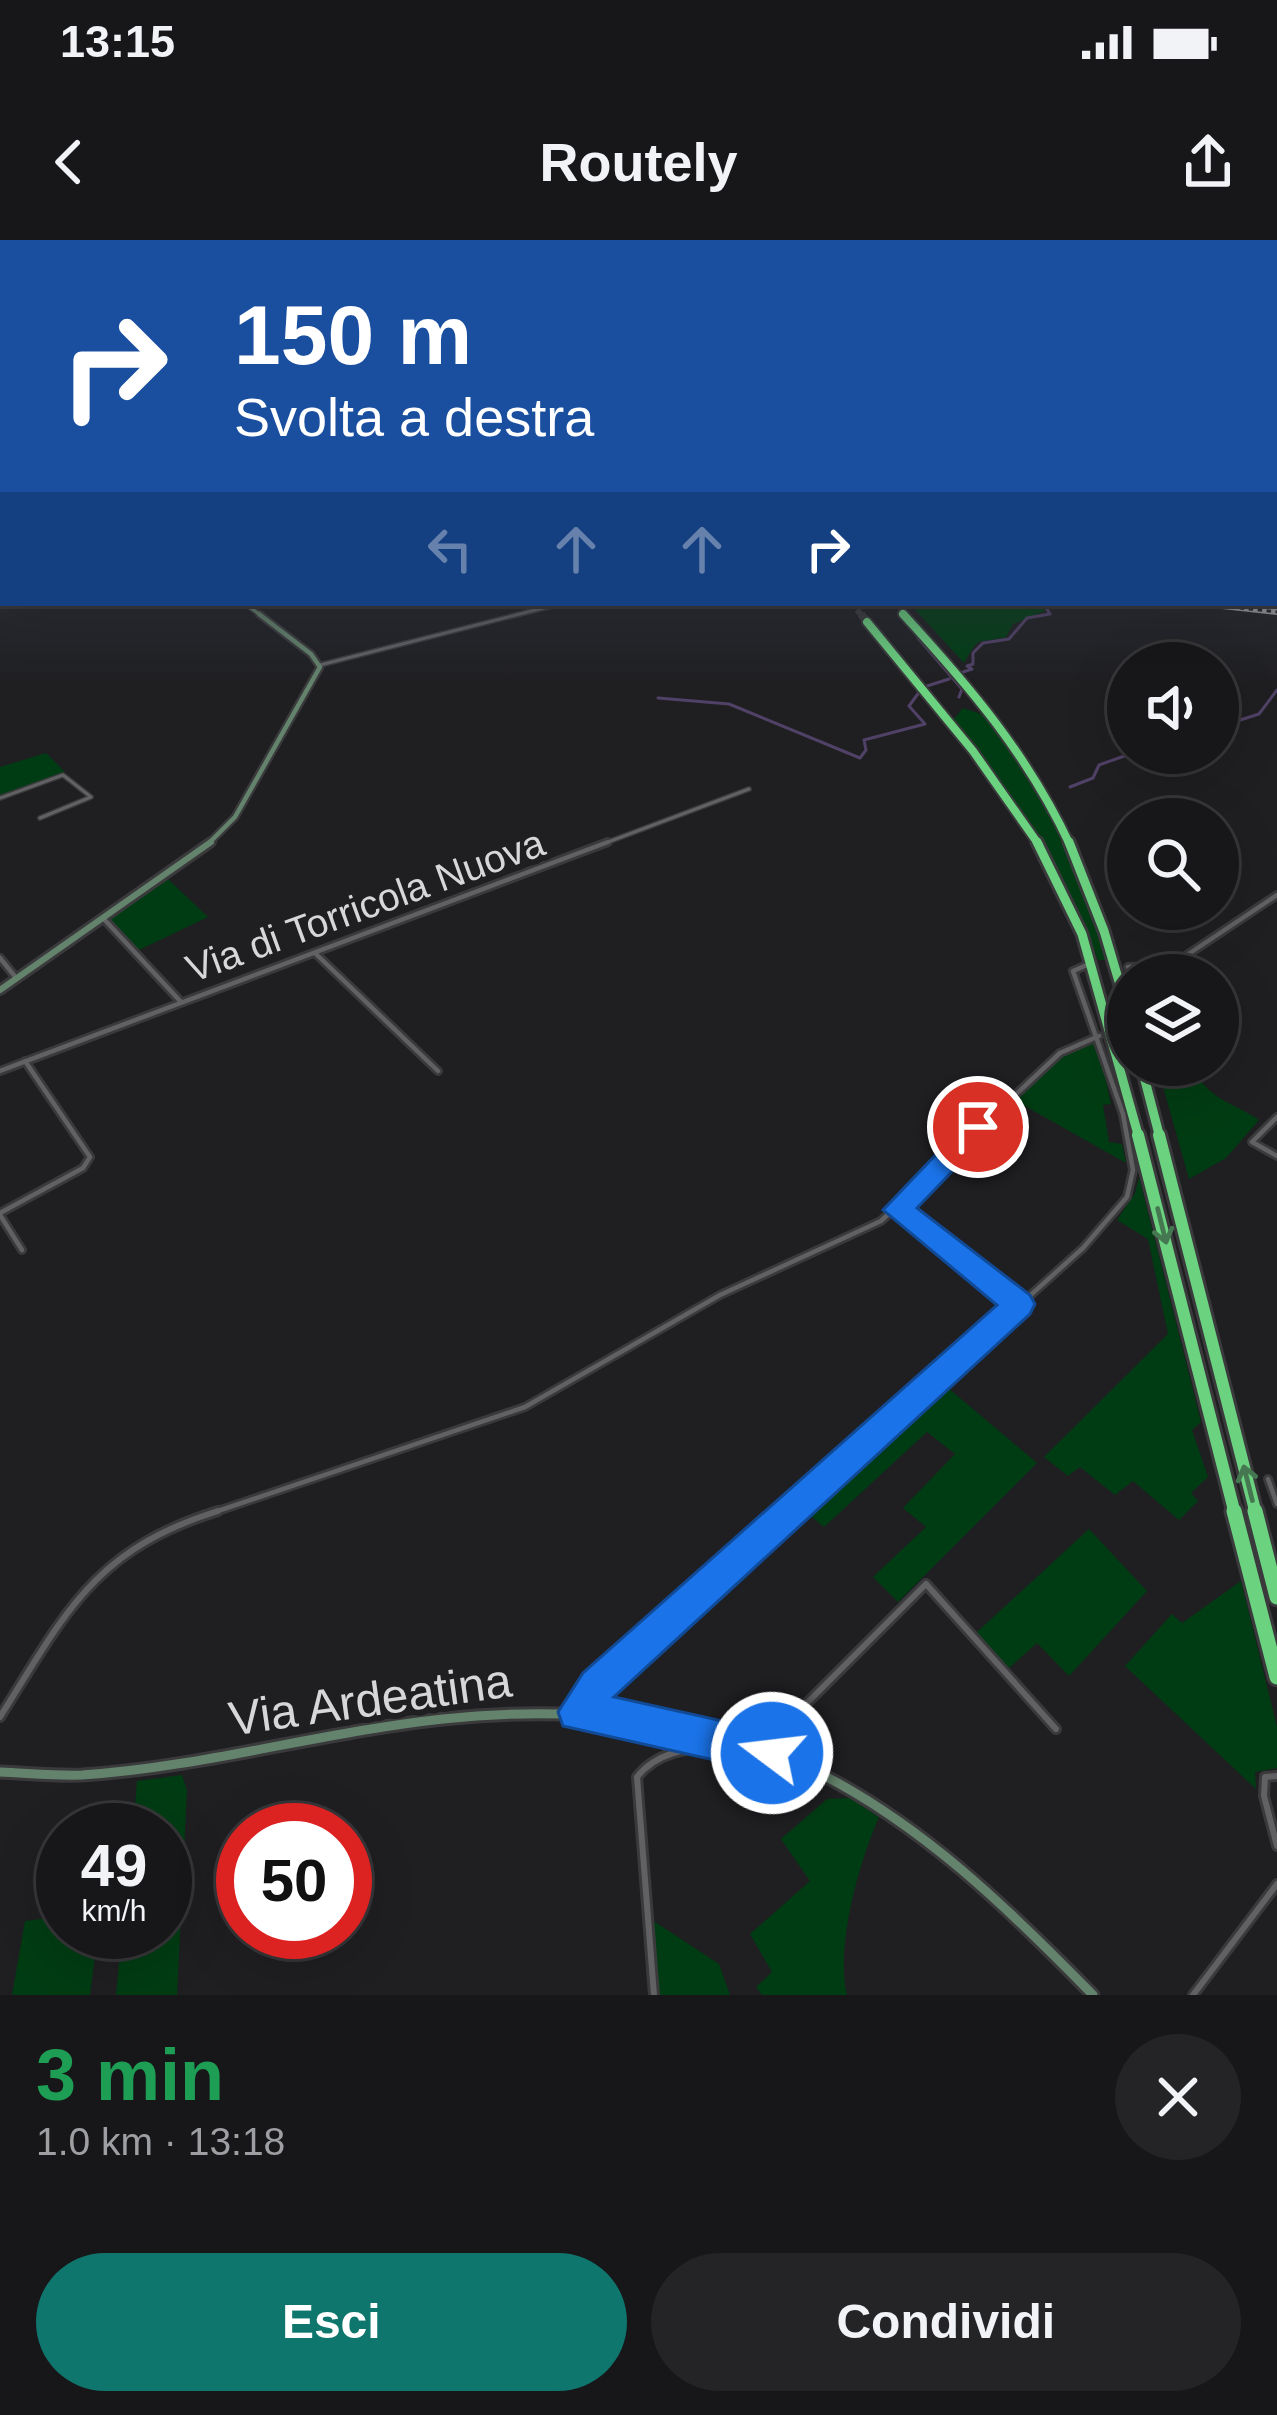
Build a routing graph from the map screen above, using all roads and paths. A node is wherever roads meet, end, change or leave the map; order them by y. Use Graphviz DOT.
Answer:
graph roads {
  1 [pos="248,606"];
  2 [pos="551,606"];
  3 [pos="903,614"];
  4 [pos="867,622"];
  5 [pos="320,665"];
  6 [pos="749,789"];
  7 [pos="0,798"];
  8 [pos="40,818"];
  9 [pos="1277,895"];
  10 [pos="103,918"];
  11 [pos="316,954"];
  12 [pos="1112,954"];
  13 [pos="1188,954"];
  14 [pos="0,958"];
  15 [pos="1087,965"];
  16 [pos="1101,966"];
  17 [pos="1107,966"];
  18 [pos="17,979"];
  19 [pos="0,990"];
  20 [pos="181,1002"];
  21 [pos="1099,1036"];
  22 [pos="25,1061"];
  23 [pos="438,1070"];
  24 [pos="0,1071"];
  25 [pos="1146,1086"];
  26 [pos="1277,1118"];
  27 [pos="1277,1156"];
  28 [pos="898,1210"];
  29 [pos="0,1214"];
  30 [pos="22,1250"];
  31 [pos="1019,1304"];
  32 [pos="1268,1479"];
  33 [pos="1277,1504"];
  34 [pos="1277,1597"];
  35 [pos="1277,1677"];
  36 [pos="578,1712"];
  37 [pos="0,1717"];
  38 [pos="1056,1729"];
  39 [pos="740,1742"];
  40 [pos="772,1753"];
  41 [pos="0,1772"];
  42 [pos="1277,1775"];
  43 [pos="1277,1846"];
  44 [pos="1277,1884"];
  45 [pos="654,1995"];
  46 [pos="1094,1995"];
  47 [pos="1193,1995"];
  1 -- 5 [label="street"];
  2 -- 5 [label="street"];
  3 -- 12 [label="highway"];
  4 -- 35 [label="highway, one-way"];
  5 -- 10 [label="street"];
  6 -- 11 [label="street, Via di Torricola Nuova"];
  7 -- 8 [label="street"];
  9 -- 13 [label="street"];
  10 -- 18 [label="street"];
  10 -- 20 [label="street"];
  11 -- 20 [label="street, Via di Torricola Nuova"];
  11 -- 23 [label="street"];
  14 -- 18 [label="street"];
  15 -- 21 [label="street"];
  16 -- 17 [label="street"];
  18 -- 19 [label="street"];
  20 -- 22 [label="street, Via di Torricola Nuova"];
  21 -- 28 [label="street"];
  21 -- 31 [label="street"];
  22 -- 24 [label="street, Via di Torricola Nuova"];
  22 -- 29 [label="street"];
  34 -- 25 [label="highway, one-way"];
  26 -- 27 [label="street"];
  28 -- 31 [label="street"];
  28 -- 37 [label="street"];
  29 -- 30 [label="street"];
  31 -- 36 [label="street"];
  32 -- 33 [label="street"];
  36 -- 39 [label="street, Via Ardeatina"];
  36 -- 41 [label="street, Via Ardeatina"];
  38 -- 40 [label="street"];
  39 -- 40 [label="street, Via Ardeatina"];
  39 -- 45 [label="street"];
  40 -- 46 [label="street, Via Ardeatina"];
  42 -- 43 [label="street"];
  44 -- 47 [label="street"];
}
